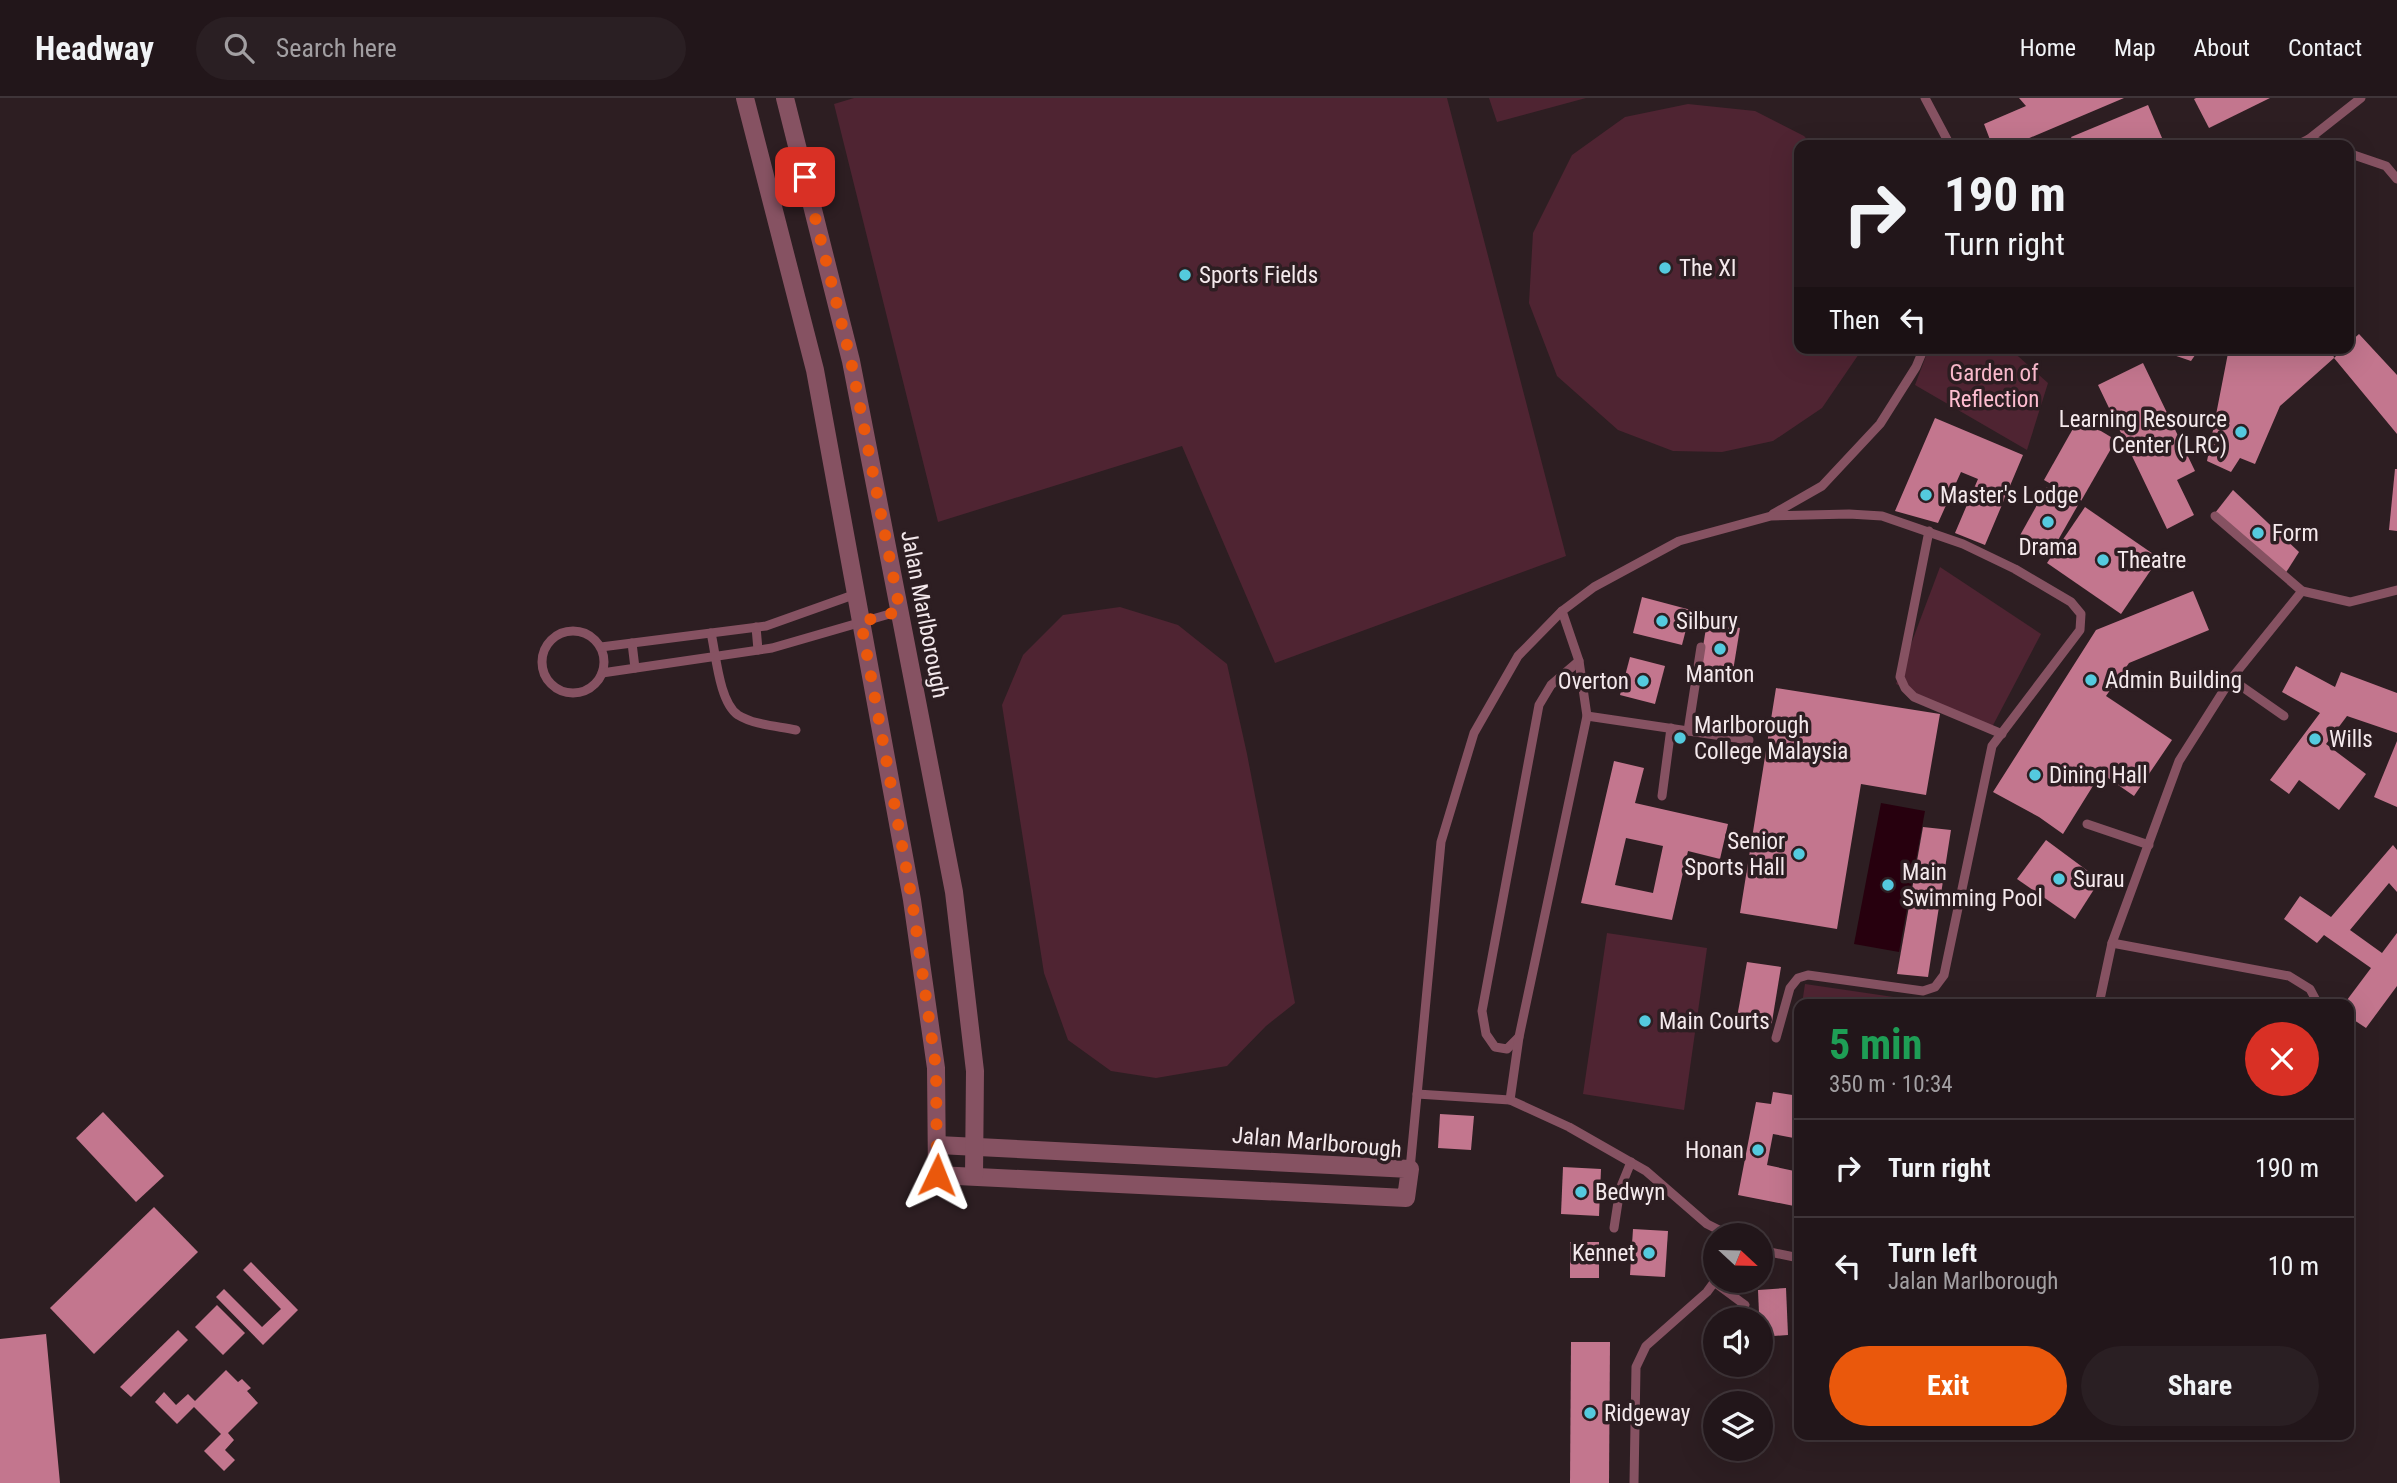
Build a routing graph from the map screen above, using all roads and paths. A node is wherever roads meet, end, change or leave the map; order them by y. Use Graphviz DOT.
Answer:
graph roads {
  1 [pos="745,98"];
  2 [pos="785,98"];
  3 [pos="1925,98"];
  4 [pos="2361,98"];
  5 [pos="2309,139"];
  6 [pos="1948,140"];
  7 [pos="2312,140"];
  8 [pos="2354,155"];
  9 [pos="2397,179"];
  10 [pos="1921,354"];
  11 [pos="1770,516"];
  12 [pos="2215,516"];
  13 [pos="1929,531"];
  14 [pos="2397,590"];
  15 [pos="2302,591"];
  16 [pos="856,594"];
  17 [pos="900,611"];
  18 [pos="1562,611"];
  19 [pos="861,622"];
  20 [pos="756,627"];
  21 [pos="711,633"];
  22 [pos="632,643"];
  23 [pos="1701,646"];
  24 [pos="601,647"];
  25 [pos="758,650"];
  26 [pos="716,656"];
  27 [pos="1578,661"];
  28 [pos="635,668"];
  29 [pos="602,673"];
  30 [pos="2231,679"];
  31 [pos="1587,716"];
  32 [pos="2284,716"];
  33 [pos="1671,728"];
  34 [pos="796,730"];
  35 [pos="1688,731"];
  36 [pos="2001,734"];
  37 [pos="1749,740"];
  38 [pos="1662,796"];
  39 [pos="2087,824"];
  40 [pos="2149,845"];
  41 [pos="2112,943"];
  42 [pos="2100,999"];
  43 [pos="2315,999"];
  44 [pos="1519,1037"];
  45 [pos="1776,1038"];
  46 [pos="1417,1094"];
  47 [pos="1510,1100"];
  48 [pos="938,1145"];
  49 [pos="975,1146"];
  50 [pos="1631,1162"];
  51 [pos="1410,1169"];
  52 [pos="974,1176"];
  53 [pos="1706,1223"];
  54 [pos="1614,1228"];
  55 [pos="1773,1253"];
  56 [pos="1794,1257"];
  57 [pos="1706,1293"];
  58 [pos="1729,1293"];
  59 [pos="1745,1305"];
  60 [pos="1634,1483"];
  1 -- 16 [label="street, Jalan Marlborough"];
  2 -- 17 [label="street, Jalan Marlborough"];
  3 -- 6 [label="lane"];
  4 -- 5 [label="lane"];
  5 -- 7 [label="lane"];
  8 -- 9 [label="lane"];
  10 -- 11 [label="lane"];
  11 -- 13 [label="lane"];
  11 -- 18 [label="lane"];
  12 -- 15 [label="lane"];
  13 -- 36 [label="lane"];
  13 -- 36 [label="lane"];
  14 -- 15 [label="lane"];
  15 -- 30 [label="lane"];
  16 -- 19 [label="street, Jalan Marlborough"];
  16 -- 20 [label="lane"];
  17 -- 19 [label="lane"];
  17 -- 49 [label="street, Jalan Marlborough"];
  18 -- 27 [label="lane"];
  18 -- 46 [label="lane"];
  19 -- 25 [label="lane"];
  19 -- 48 [label="street, Jalan Marlborough"];
  20 -- 21 [label="lane"];
  20 -- 25 [label="lane"];
  21 -- 22 [label="lane"];
  21 -- 26 [label="lane"];
  22 -- 24 [label="lane"];
  22 -- 28 [label="lane"];
  23 -- 35 [label="lane"];
  24 -- 29 [label="lane"];
  24 -- 29 [label="lane"];
  25 -- 26 [label="lane"];
  26 -- 28 [label="lane"];
  26 -- 34 [label="lane"];
  27 -- 31 [label="lane"];
  27 -- 44 [label="lane"];
  28 -- 29 [label="lane"];
  30 -- 32 [label="lane"];
  30 -- 40 [label="lane"];
  31 -- 33 [label="lane"];
  31 -- 44 [label="lane"];
  33 -- 35 [label="lane"];
  33 -- 38 [label="lane"];
  35 -- 37 [label="lane"];
  36 -- 45 [label="lane"];
  39 -- 40 [label="lane"];
  40 -- 41 [label="lane"];
  41 -- 42 [label="lane"];
  41 -- 43 [label="lane"];
  44 -- 47 [label="lane"];
  46 -- 47 [label="lane"];
  46 -- 51 [label="lane"];
  47 -- 50 [label="lane"];
  48 -- 49 [label="street, Jalan Marlborough"];
  48 -- 52 [label="street, Jalan Marlborough"];
  49 -- 51 [label="street, Jalan Marlborough"];
  49 -- 52 [label="street, Jalan Marlborough"];
  50 -- 53 [label="lane"];
  50 -- 54 [label="lane"];
  51 -- 52 [label="street, Jalan Marlborough"];
  55 -- 56 [label="lane"];
  57 -- 60 [label="lane"];
  58 -- 59 [label="lane"];
}
